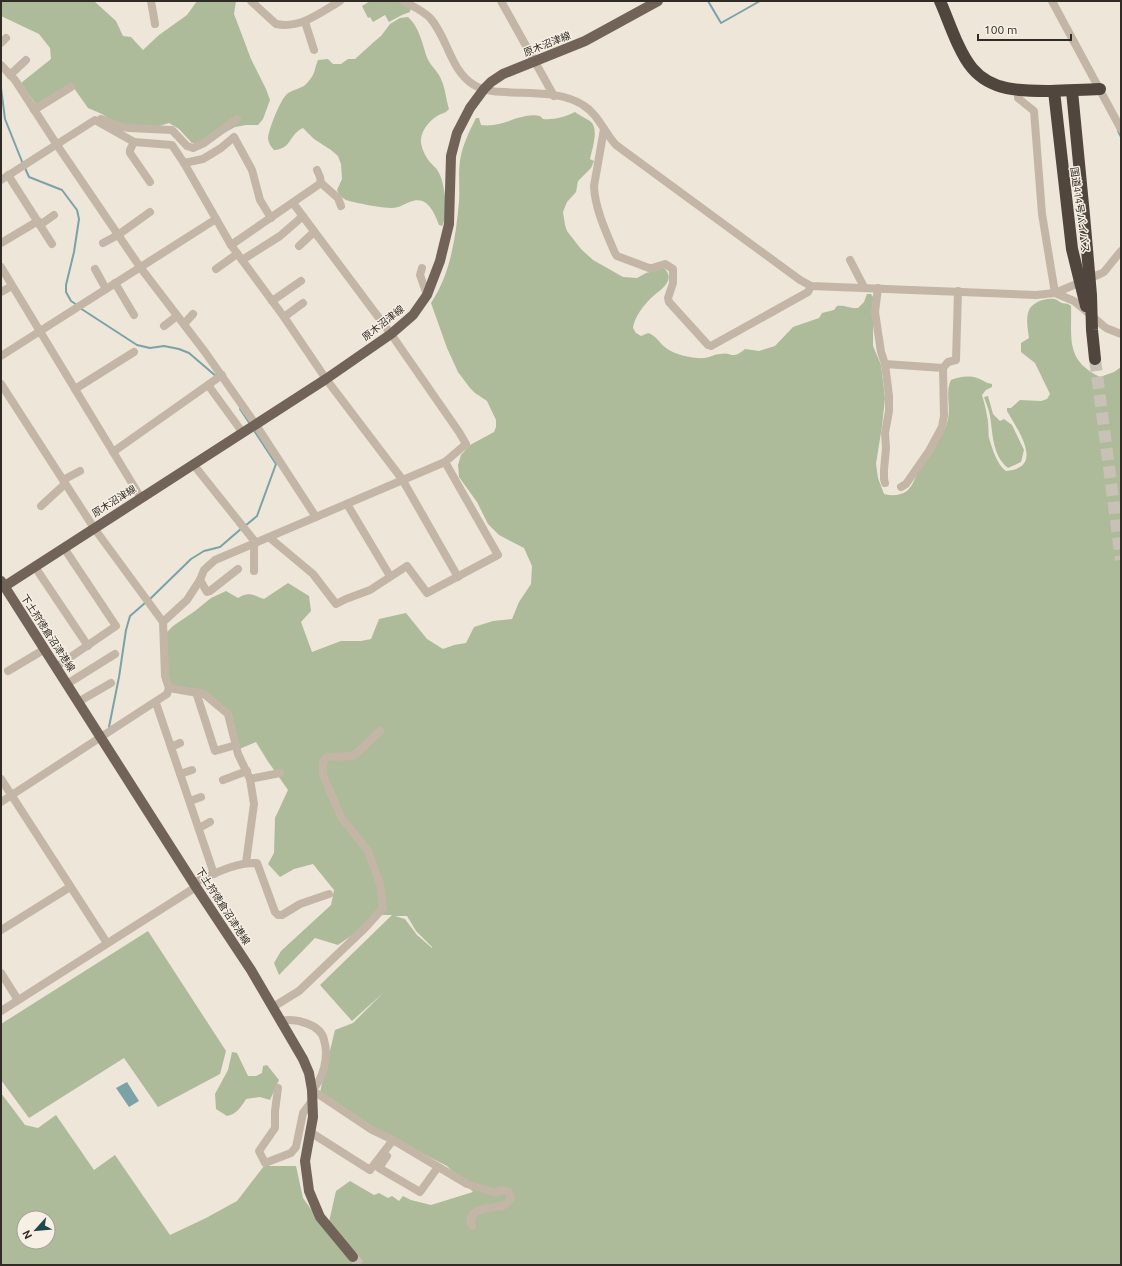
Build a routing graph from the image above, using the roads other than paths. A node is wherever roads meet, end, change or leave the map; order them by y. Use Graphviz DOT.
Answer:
graph roads {
  1 [pos="151,1"];
  2 [pos="251,1"];
  3 [pos="340,1"];
  4 [pos="403,1"];
  5 [pos="501,1"];
  6 [pos="658,1"];
  7 [pos="940,1"];
  8 [pos="1052,1"];
  9 [pos="305,22"];
  10 [pos="155,24"];
  11 [pos="314,50"];
  12 [pos="26,60"];
  13 [pos="535,61"];
  14 [pos="1,65"];
  15 [pos="10,75"];
  16 [pos="71,87"];
  17 [pos="484,89"];
  18 [pos="1100,89"];
  19 [pos="1018,90"];
  20 [pos="1054,90"];
  21 [pos="1072,91"];
  22 [pos="554,96"];
  23 [pos="34,110"];
  24 [pos="237,118"];
  25 [pos="95,120"];
  26 [pos="1120,125"];
  27 [pos="604,129"];
  28 [pos="134,142"];
  29 [pos="57,145"];
  30 [pos="184,163"];
  31 [pos="317,170"];
  32 [pos="5,177"];
  33 [pos="150,182"];
  34 [pos="321,184"];
  35 [pos="293,203"];
  36 [pos="340,206"];
  37 [pos="150,212"];
  38 [pos="54,215"];
  39 [pos="303,216"];
  40 [pos="271,218"];
  41 [pos="216,219"];
  42 [pos="39,223"];
  43 [pos="314,232"];
  44 [pos="118,235"];
  45 [pos="1,242"];
  46 [pos="103,243"];
  47 [pos="52,244"];
  48 [pos="231,246"];
  49 [pos="299,246"];
  50 [pos="1121,251"];
  51 [pos="240,257"];
  52 [pos="850,260"];
  53 [pos="1,267"];
  54 [pos="140,267"];
  55 [pos="422,268"];
  56 [pos="95,269"];
  57 [pos="216,269"];
  58 [pos="301,281"];
  59 [pos="115,283"];
  60 [pos="12,286"];
  61 [pos="811,286"];
  62 [pos="864,287"];
  63 [pos="878,288"];
  64 [pos="106,289"];
  65 [pos="958,291"];
  66 [pos="1,292"];
  67 [pos="1056,293"];
  68 [pos="427,295"];
  69 [pos="668,298"];
  70 [pos="272,301"];
  71 [pos="303,303"];
  72 [pos="661,304"];
  73 [pos="193,314"];
  74 [pos="134,315"];
  75 [pos="177,316"];
  76 [pos="284,318"];
  77 [pos="184,324"];
  78 [pos="164,326"];
  79 [pos="1092,330"];
  80 [pos="40,331"];
  81 [pos="391,334"];
  82 [pos="1121,334"];
  83 [pos="134,352"];
  84 [pos="1,356"];
  85 [pos="1095,359"];
  86 [pos="886,364"];
  87 [pos="943,368"];
  88 [pos="219,377"];
  89 [pos="326,379"];
  90 [pos="1,384"];
  91 [pos="208,385"];
  92 [pos="75,389"];
  93 [pos="251,428"];
  94 [pos="113,452"];
  95 [pos="445,462"];
  96 [pos="194,464"];
  97 [pos="80,471"];
  98 [pos="402,479"];
  99 [pos="64,482"];
  100 [pos="885,483"];
  101 [pos="900,487"];
  102 [pos="141,498"];
  103 [pos="347,504"];
  104 [pos="41,506"];
  105 [pos="316,517"];
  106 [pos="94,528"];
  107 [pos="270,538"];
  108 [pos="255,544"];
  109 [pos="64,548"];
  110 [pos="35,567"];
  111 [pos="238,569"];
  112 [pos="254,571"];
  113 [pos="390,576"];
  114 [pos="458,578"];
  115 [pos="200,580"];
  116 [pos="2,585"];
  117 [pos="163,622"];
  118 [pos="88,646"];
  119 [pos="44,649"];
  120 [pos="115,654"];
  121 [pos="56,667"];
  122 [pos="8,671"];
  123 [pos="111,683"];
  124 [pos="67,684"];
  125 [pos="169,688"];
  126 [pos="196,692"];
  127 [pos="78,702"];
  128 [pos="156,703"];
  129 [pos="380,731"];
  130 [pos="101,737"];
  131 [pos="180,743"];
  132 [pos="236,745"];
  133 [pos="171,747"];
  134 [pos="192,770"];
  135 [pos="247,771"];
  136 [pos="280,773"];
  137 [pos="180,774"];
  138 [pos="1,779"];
  139 [pos="250,779"];
  140 [pos="223,780"];
  141 [pos="12,796"];
  142 [pos="201,797"];
  143 [pos="190,801"];
  144 [pos="1,802"];
  145 [pos="210,822"];
  146 [pos="199,828"];
  147 [pos="246,863"];
  148 [pos="214,874"];
  149 [pos="195,885"];
  150 [pos="70,887"];
  151 [pos="329,894"];
  152 [pos="1,930"];
  153 [pos="107,944"];
  154 [pos="1,973"];
  155 [pos="18,1000"];
  156 [pos="273,1007"];
  157 [pos="1,1011"];
  158 [pos="281,1021"];
  159 [pos="278,1088"];
  160 [pos="312,1090"];
  161 [pos="312,1101"];
  162 [pos="310,1132"];
  163 [pos="393,1140"];
  164 [pos="386,1148"];
  165 [pos="438,1167"];
  166 [pos="472,1226"];
  167 [pos="353,1257"];
  1 -- 10 [label="street"];
  2 -- 9 [label="street"];
  3 -- 9 [label="street"];
  4 -- 17 [label="street"];
  5 -- 13 [label="street"];
  6 -- 13 [label="main road, 原木沼津線"];
  7 -- 19 [label="highway"];
  8 -- 18 [label="street"];
  9 -- 11 [label="street"];
  12 -- 15 [label="street"];
  13 -- 17 [label="main road, 原木沼津線"];
  13 -- 22 [label="street"];
  14 -- 15 [label="street"];
  15 -- 23 [label="street"];
  16 -- 23 [label="street"];
  17 -- 22 [label="street"];
  17 -- 68 [label="main road, 原木沼津線"];
  18 -- 21 [label="highway"];
  18 -- 26 [label="street"];
  19 -- 20 [label="highway"];
  19 -- 67 [label="street"];
  20 -- 21 [label="highway"];
  20 -- 79 [label="highway, 国道414号バイパス"];
  21 -- 79 [label="highway, 国道414号バイパス"];
  22 -- 27 [label="street"];
  23 -- 29 [label="street"];
  24 -- 25 [label="street"];
  25 -- 28 [label="street"];
  25 -- 29 [label="street"];
  27 -- 61 [label="street"];
  27 -- 69 [label="street"];
  28 -- 30 [label="street"];
  28 -- 33 [label="street"];
  29 -- 32 [label="street"];
  29 -- 44 [label="street"];
  30 -- 40 [label="street"];
  30 -- 41 [label="street"];
  31 -- 34 [label="street"];
  32 -- 42 [label="street"];
  34 -- 35 [label="street"];
  34 -- 36 [label="street"];
  35 -- 39 [label="street"];
  35 -- 40 [label="street"];
  37 -- 44 [label="street"];
  38 -- 42 [label="street"];
  39 -- 43 [label="street"];
  39 -- 51 [label="street"];
  40 -- 48 [label="street"];
  41 -- 48 [label="street"];
  41 -- 54 [label="street"];
  42 -- 45 [label="street"];
  42 -- 47 [label="street"];
  43 -- 49 [label="street"];
  43 -- 81 [label="street"];
  44 -- 46 [label="street"];
  44 -- 54 [label="street"];
  48 -- 51 [label="street"];
  50 -- 67 [label="street"];
  51 -- 57 [label="street"];
  51 -- 70 [label="street"];
  52 -- 62 [label="street"];
  53 -- 60 [label="street"];
  54 -- 59 [label="street"];
  54 -- 75 [label="street"];
  55 -- 68 [label="street"];
  56 -- 64 [label="street"];
  58 -- 70 [label="street"];
  59 -- 64 [label="street"];
  59 -- 74 [label="street"];
  60 -- 66 [label="street"];
  60 -- 80 [label="street"];
  61 -- 62 [label="street"];
  61 -- 69 [label="street"];
  62 -- 63 [label="street"];
  63 -- 65 [label="street"];
  63 -- 86 [label="street"];
  64 -- 80 [label="street"];
  65 -- 67 [label="street"];
  65 -- 87 [label="street"];
  67 -- 82 [label="street"];
  68 -- 81 [label="main road, 原木沼津線"];
  69 -- 72 [label="street"];
  70 -- 76 [label="street"];
  71 -- 76 [label="street"];
  73 -- 77 [label="street"];
  75 -- 77 [label="street"];
  75 -- 78 [label="street"];
  76 -- 89 [label="street"];
  77 -- 88 [label="street"];
  79 -- 85 [label="highway, 国道414号バイパス"];
  80 -- 84 [label="street"];
  80 -- 92 [label="street"];
  81 -- 89 [label="main road, 原木沼津線"];
  81 -- 95 [label="street"];
  83 -- 92 [label="street"];
  86 -- 87 [label="street"];
  86 -- 100 [label="street"];
  87 -- 101 [label="street"];
  88 -- 91 [label="street"];
  88 -- 93 [label="street"];
  89 -- 93 [label="main road, 原木沼津線"];
  89 -- 98 [label="street"];
  90 -- 99 [label="street"];
  91 -- 93 [label="street"];
  91 -- 94 [label="street"];
  92 -- 94 [label="street"];
  93 -- 96 [label="main road, 原木沼津線"];
  93 -- 105 [label="street"];
  94 -- 102 [label="street"];
  95 -- 98 [label="street"];
  95 -- 114 [label="street"];
  96 -- 102 [label="main road, 原木沼津線"];
  96 -- 108 [label="street"];
  97 -- 99 [label="street"];
  98 -- 103 [label="street"];
  98 -- 114 [label="street"];
  99 -- 104 [label="street"];
  99 -- 106 [label="street"];
  102 -- 106 [label="main road, 原木沼津線"];
  103 -- 105 [label="street"];
  103 -- 113 [label="street"];
  105 -- 107 [label="street"];
  106 -- 109 [label="main road, 原木沼津線"];
  106 -- 117 [label="street"];
  107 -- 108 [label="street"];
  107 -- 113 [label="street"];
  108 -- 112 [label="street"];
  108 -- 115 [label="street"];
  109 -- 110 [label="main road, 原木沼津線"];
  109 -- 118 [label="street"];
  110 -- 116 [label="main road, 原木沼津線"];
  110 -- 118 [label="street"];
  111 -- 115 [label="street"];
  113 -- 114 [label="street"];
  115 -- 117 [label="street"];
  116 -- 119 [label="main road, 下土狩徳倉沼津港線"];
  117 -- 125 [label="street"];
  118 -- 121 [label="street"];
  119 -- 121 [label="main road, 下土狩徳倉沼津港線"];
  119 -- 122 [label="street"];
  120 -- 124 [label="street"];
  121 -- 124 [label="main road, 下土狩徳倉沼津港線"];
  123 -- 127 [label="street"];
  124 -- 127 [label="main road, 下土狩徳倉沼津港線"];
  125 -- 126 [label="street"];
  125 -- 128 [label="street"];
  126 -- 132 [label="street"];
  126 -- 132 [label="street"];
  127 -- 130 [label="main road, 下土狩徳倉沼津港線"];
  128 -- 130 [label="street"];
  128 -- 133 [label="street"];
  129 -- 156 [label="street"];
  130 -- 141 [label="street"];
  130 -- 149 [label="main road, 下土狩徳倉沼津港線"];
  131 -- 133 [label="street"];
  132 -- 135 [label="street"];
  133 -- 137 [label="street"];
  134 -- 137 [label="street"];
  135 -- 139 [label="street"];
  135 -- 140 [label="street"];
  136 -- 139 [label="street"];
  137 -- 143 [label="street"];
  138 -- 141 [label="street"];
  139 -- 147 [label="street"];
  141 -- 144 [label="street"];
  141 -- 150 [label="street"];
  142 -- 143 [label="street"];
  143 -- 146 [label="street"];
  145 -- 146 [label="street"];
  146 -- 148 [label="street"];
  147 -- 148 [label="street"];
  147 -- 151 [label="street"];
  148 -- 149 [label="street"];
  149 -- 153 [label="street"];
  149 -- 156 [label="main road, 下土狩徳倉沼津港線"];
  150 -- 152 [label="street"];
  150 -- 153 [label="street"];
  153 -- 155 [label="street"];
  154 -- 155 [label="street"];
  155 -- 157 [label="street"];
  156 -- 158 [label="main road, 下土狩徳倉沼津港線"];
  158 -- 160 [label="main road, 下土狩徳倉沼津港線"];
  158 -- 160 [label="street"];
  159 -- 161 [label="street"];
  160 -- 161 [label="main road, 下土狩徳倉沼津港線"];
  160 -- 163 [label="street"];
  161 -- 162 [label="main road, 下土狩徳倉沼津港線"];
  162 -- 164 [label="street"];
  162 -- 167 [label="main road, 下土狩徳倉沼津港線"];
  163 -- 164 [label="street"];
  163 -- 165 [label="street"];
  164 -- 165 [label="street"];
  165 -- 166 [label="street"];
}
